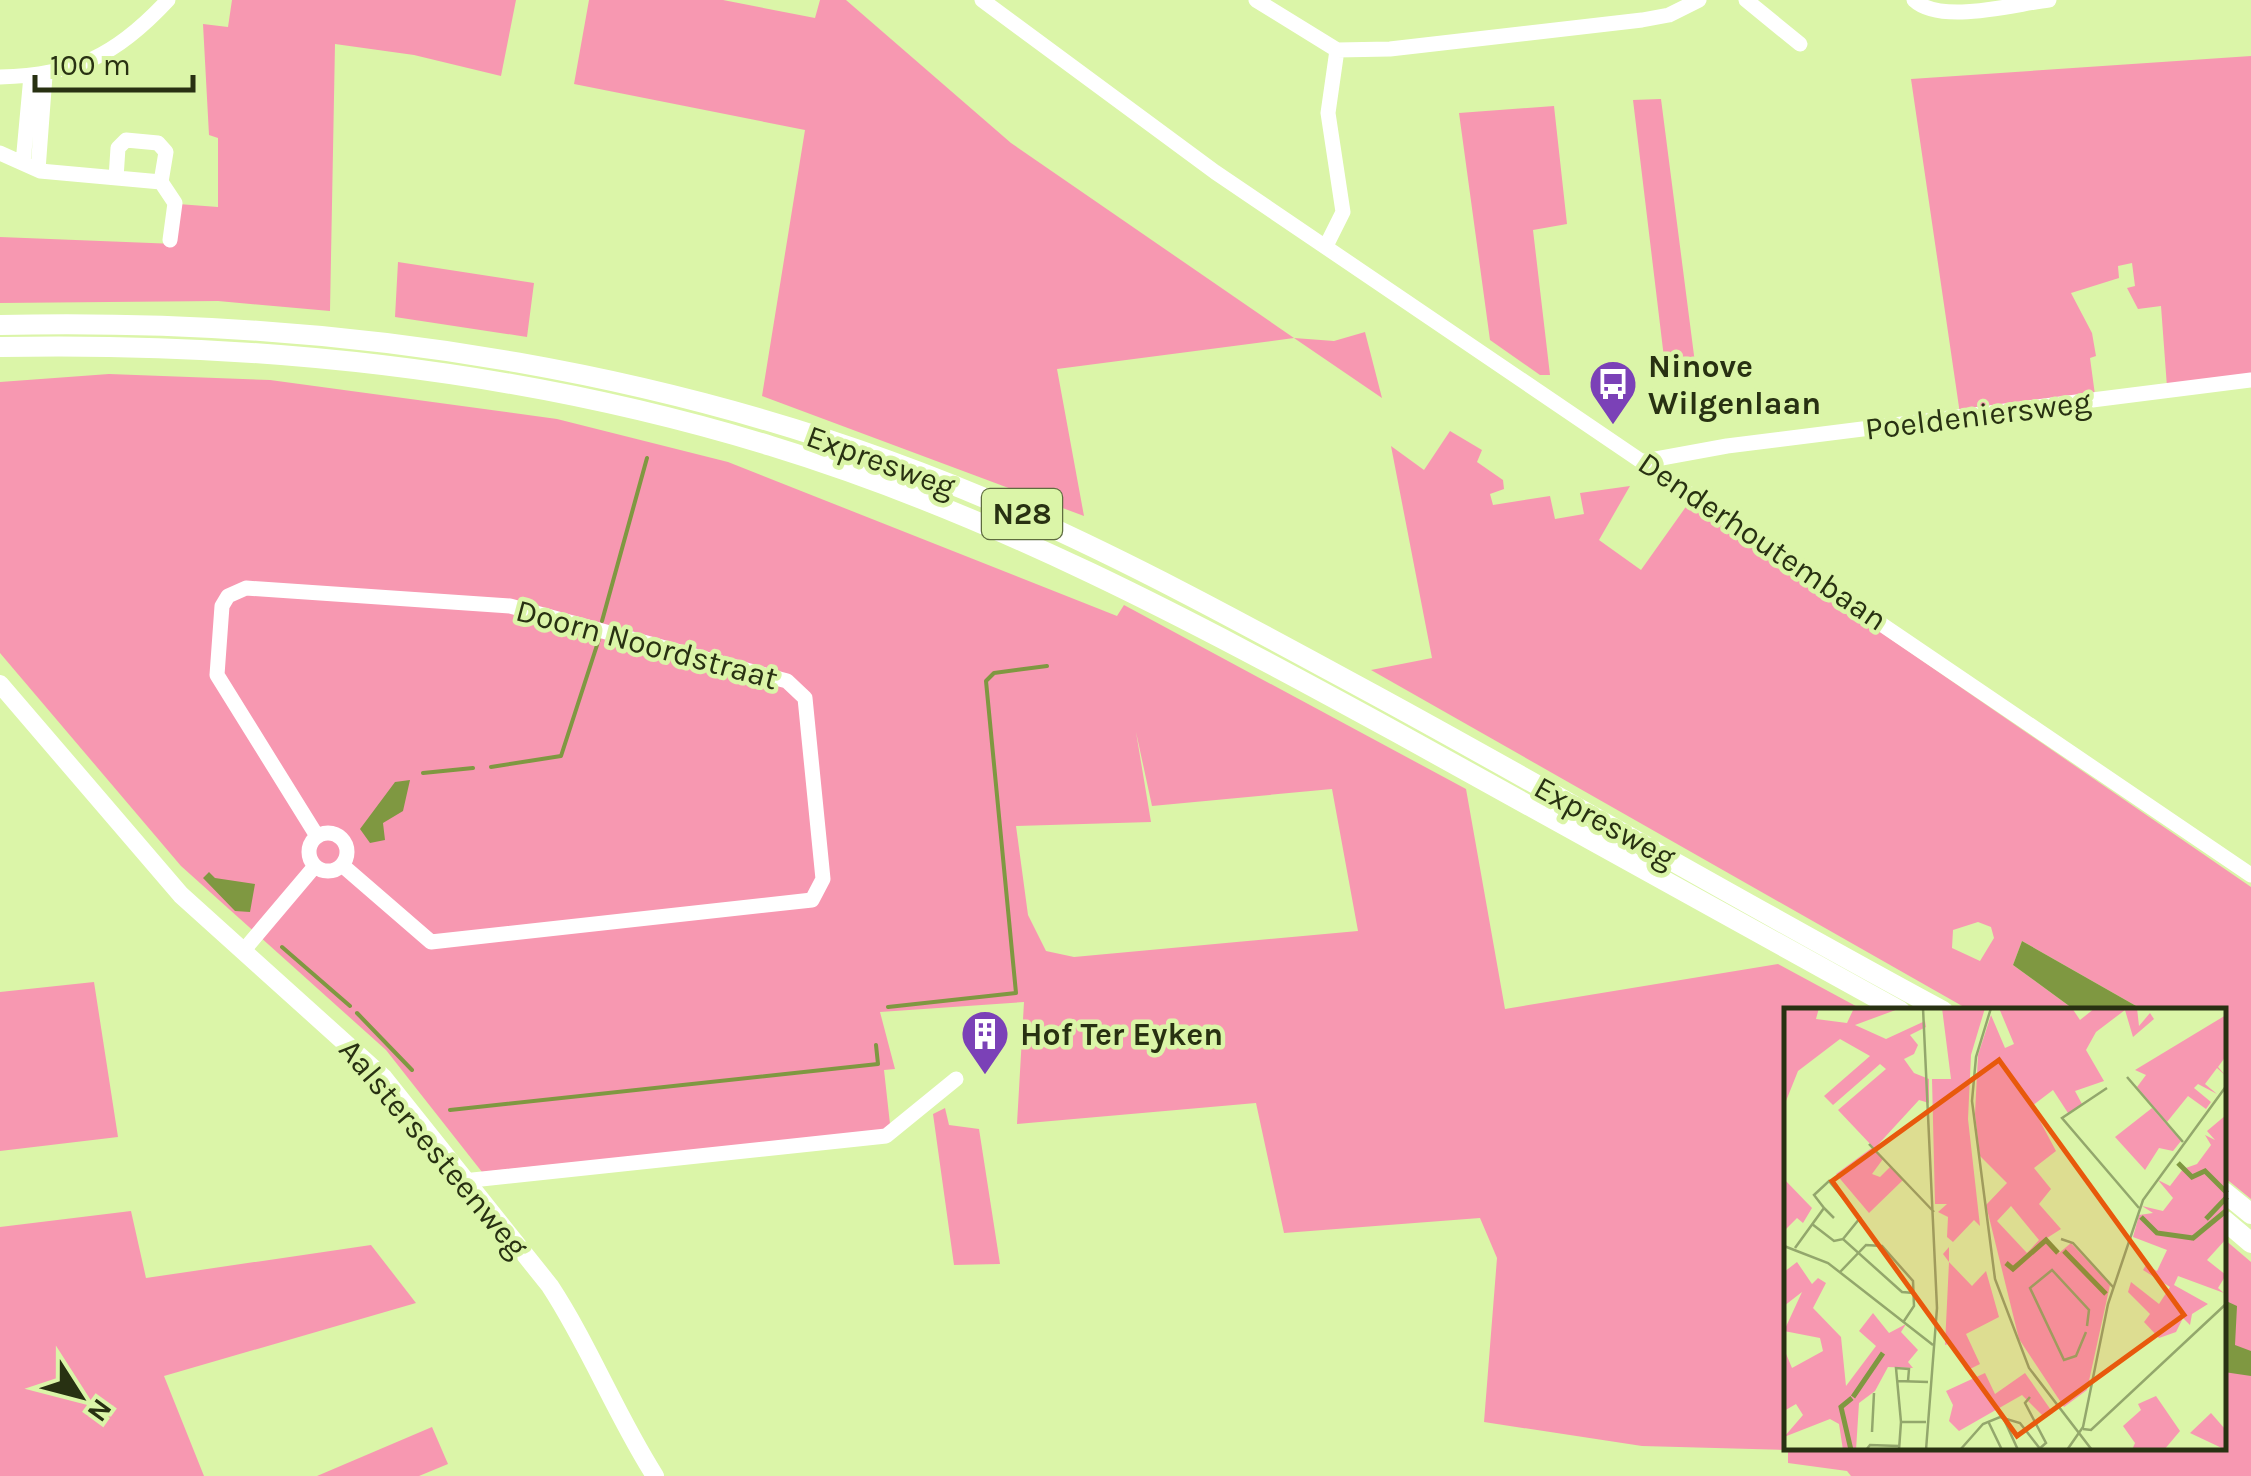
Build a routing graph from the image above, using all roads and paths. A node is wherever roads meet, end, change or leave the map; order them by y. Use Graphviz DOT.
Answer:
graph roads {
  1 [pos="167,0"];
  2 [pos="982,0"];
  3 [pos="1699,0"];
  4 [pos="1746,0"];
  5 [pos="1914,0"];
  6 [pos="2049,0"];
  7 [pos="1259,1"];
  8 [pos="1800,44"];
  9 [pos="1337,50"];
  10 [pos="38,76"];
  11 [pos="0,77"];
  12 [pos="0,153"];
  13 [pos="30,166"];
  14 [pos="116,178"];
  15 [pos="160,182"];
  16 [pos="170,240"];
  17 [pos="1326,246"];
  18 [pos="0,324"];
  19 [pos="0,347"];
  20 [pos="2251,380"];
  21 [pos="1646,461"];
  22 [pos="0,684"];
  23 [pos="318,836"];
  24 [pos="316,866"];
  25 [pos="342,866"];
  26 [pos="2251,875"];
  27 [pos="244,950"];
  28 [pos="1895,1008"];
  29 [pos="1938,1008"];
  30 [pos="956,1078"];
  31 [pos="463,1181"];
  32 [pos="2226,1194"];
  33 [pos="2251,1214"];
  34 [pos="2226,1222"];
  35 [pos="2251,1243"];
  36 [pos="655,1476"];
  1 -- 10 [label="street"];
  2 -- 17 [label="street, Denderhoutembaan"];
  3 -- 9 [label="street"];
  4 -- 8 [label="street"];
  5 -- 6 [label="street"];
  7 -- 9 [label="street"];
  9 -- 17 [label="street"];
  10 -- 11 [label="street"];
  10 -- 13 [label="street"];
  12 -- 13 [label="street"];
  13 -- 14 [label="street"];
  14 -- 15 [label="street"];
  14 -- 15 [label="street"];
  15 -- 16 [label="street"];
  17 -- 21 [label="street, Denderhoutembaan"];
  18 -- 29 [label="highway, Expresweg / N28"];
  19 -- 28 [label="highway, Expresweg / N28"];
  20 -- 21 [label="street, Poeldeniersweg"];
  21 -- 26 [label="street, Denderhoutembaan"];
  22 -- 27 [label="main road, Aalstersesteenweg"];
  23 -- 24 [label="street"];
  23 -- 25 [label="street"];
  23 -- 25 [label="street, Doorn Noordstraat"];
  24 -- 25 [label="street"];
  24 -- 27 [label="street"];
  27 -- 31 [label="main road, Aalstersesteenweg"];
  30 -- 31 [label="street"];
  31 -- 36 [label="main road, Aalstersesteenweg"];
  32 -- 33 [label="highway"];
  34 -- 35 [label="highway"];
}
